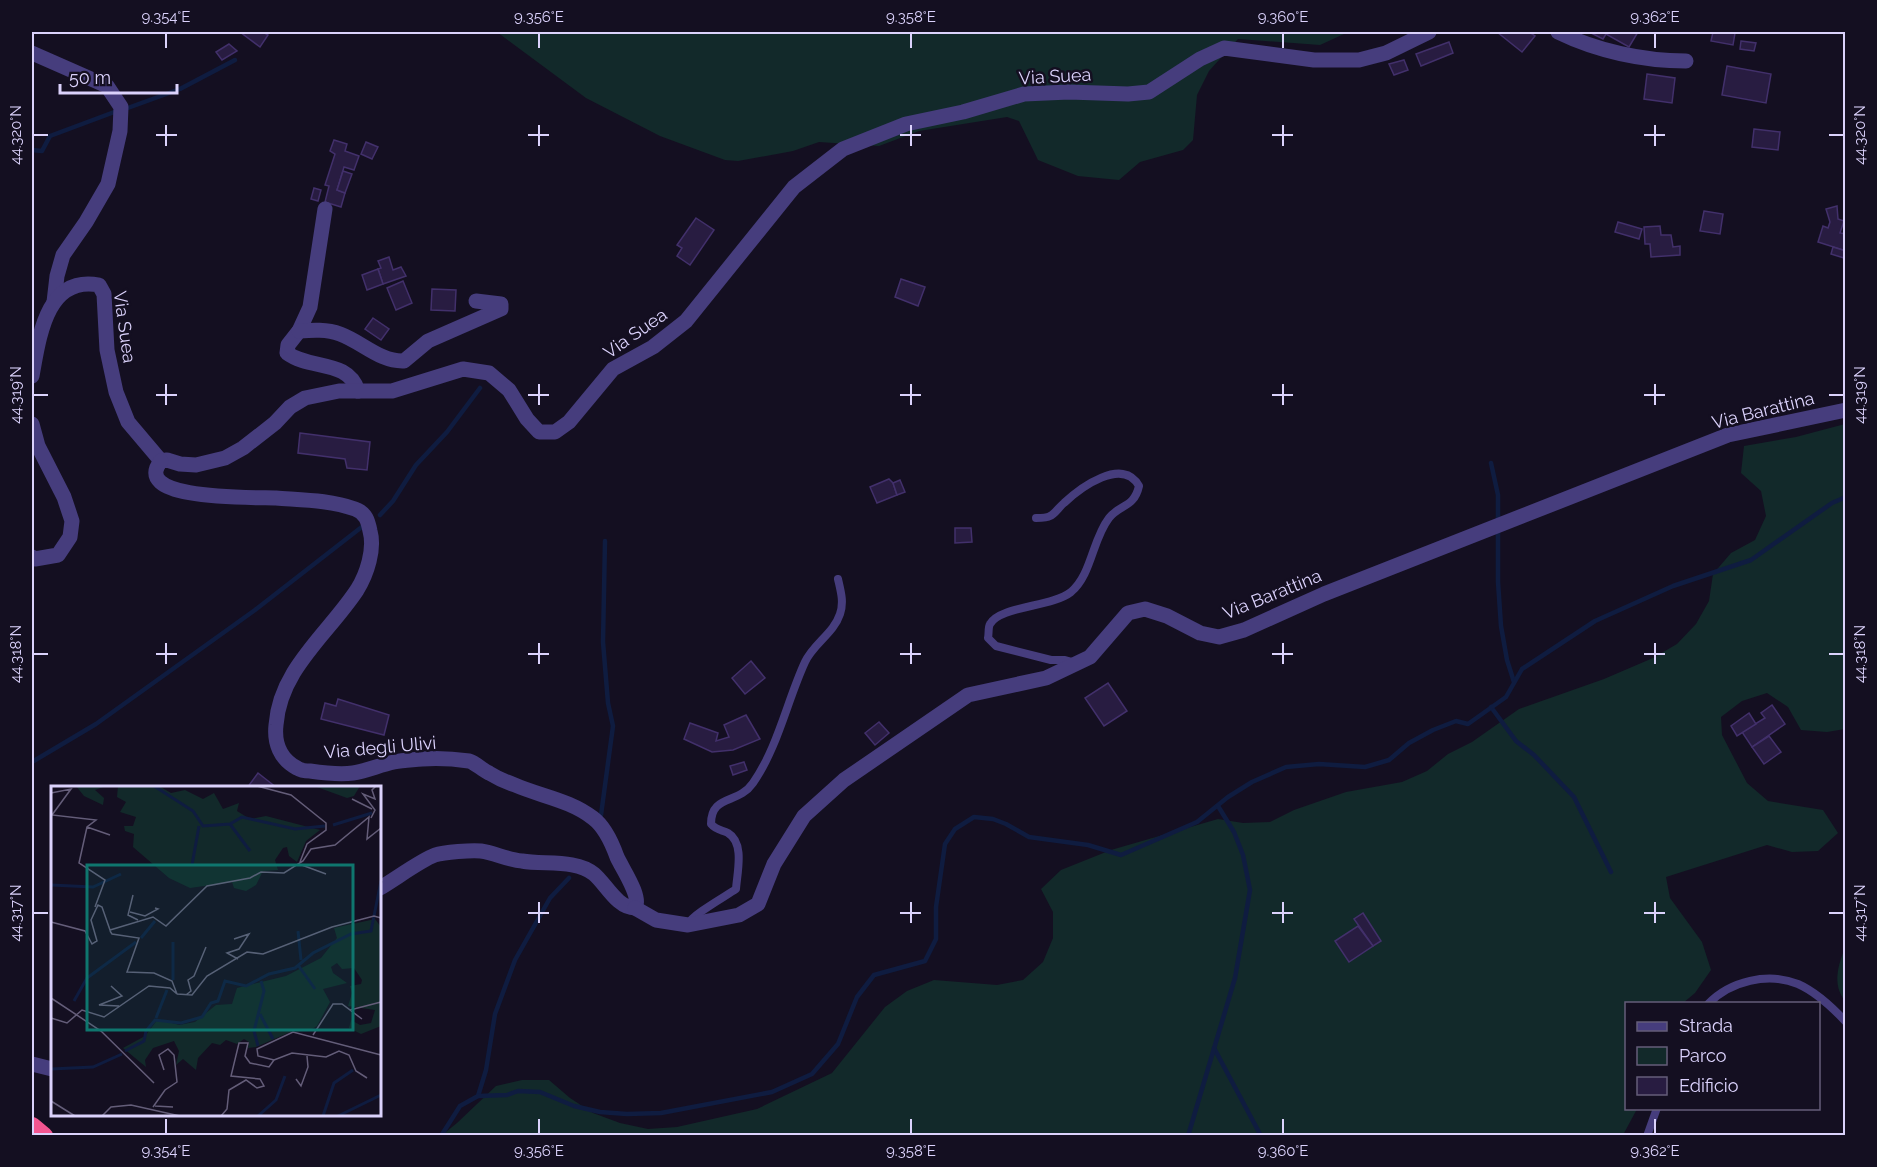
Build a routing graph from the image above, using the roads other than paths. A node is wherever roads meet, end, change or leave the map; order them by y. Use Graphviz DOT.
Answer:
graph roads {
  1 [pos="1429,32"];
  2 [pos="1558,32"];
  3 [pos="32,53"];
  4 [pos="1686,61"];
  5 [pos="325,209"];
  6 [pos="476,301"];
  7 [pos="54,302"];
  8 [pos="298,331"];
  9 [pos="32,376"];
  10 [pos="358,391"];
  11 [pos="1845,410"];
  12 [pos="32,424"];
  13 [pos="161,461"];
  14 [pos="1036,518"];
  15 [pos="32,557"];
  16 [pos="838,579"];
  17 [pos="1077,663"];
  18 [pos="381,887"];
  19 [pos="635,908"];
  20 [pos="688,924"];
  21 [pos="1710,1002"];
  22 [pos="1845,1022"];
  23 [pos="32,1064"];
  24 [pos="51,1070"];
  25 [pos="1657,1110"];
  26 [pos="32,1126"];
  27 [pos="44,1136"];
  28 [pos="1647,1136"];
  1 -- 10 [label="street, Via Suea"];
  2 -- 4 [label="street"];
  3 -- 7 [label="street"];
  5 -- 8 [label="street"];
  6 -- 8 [label="street"];
  7 -- 9 [label="street, Via Suea"];
  7 -- 13 [label="street, Via Suea"];
  8 -- 10 [label="street"];
  10 -- 13 [label="street, Via Suea"];
  11 -- 17 [label="street, Via Barattina"];
  12 -- 15 [label="street"];
  13 -- 19 [label="street, Via degli Ulivi"];
  14 -- 17 [label="lane"];
  16 -- 20 [label="lane"];
  17 -- 20 [label="street, Via Barattina"];
  18 -- 19 [label="street"];
  19 -- 20 [label="street, Via Barattina"];
  21 -- 22 [label="lane"];
  23 -- 24 [label="street"];
  25 -- 28 [label="lane"];
  26 -- 27 [label="highway"];
}
